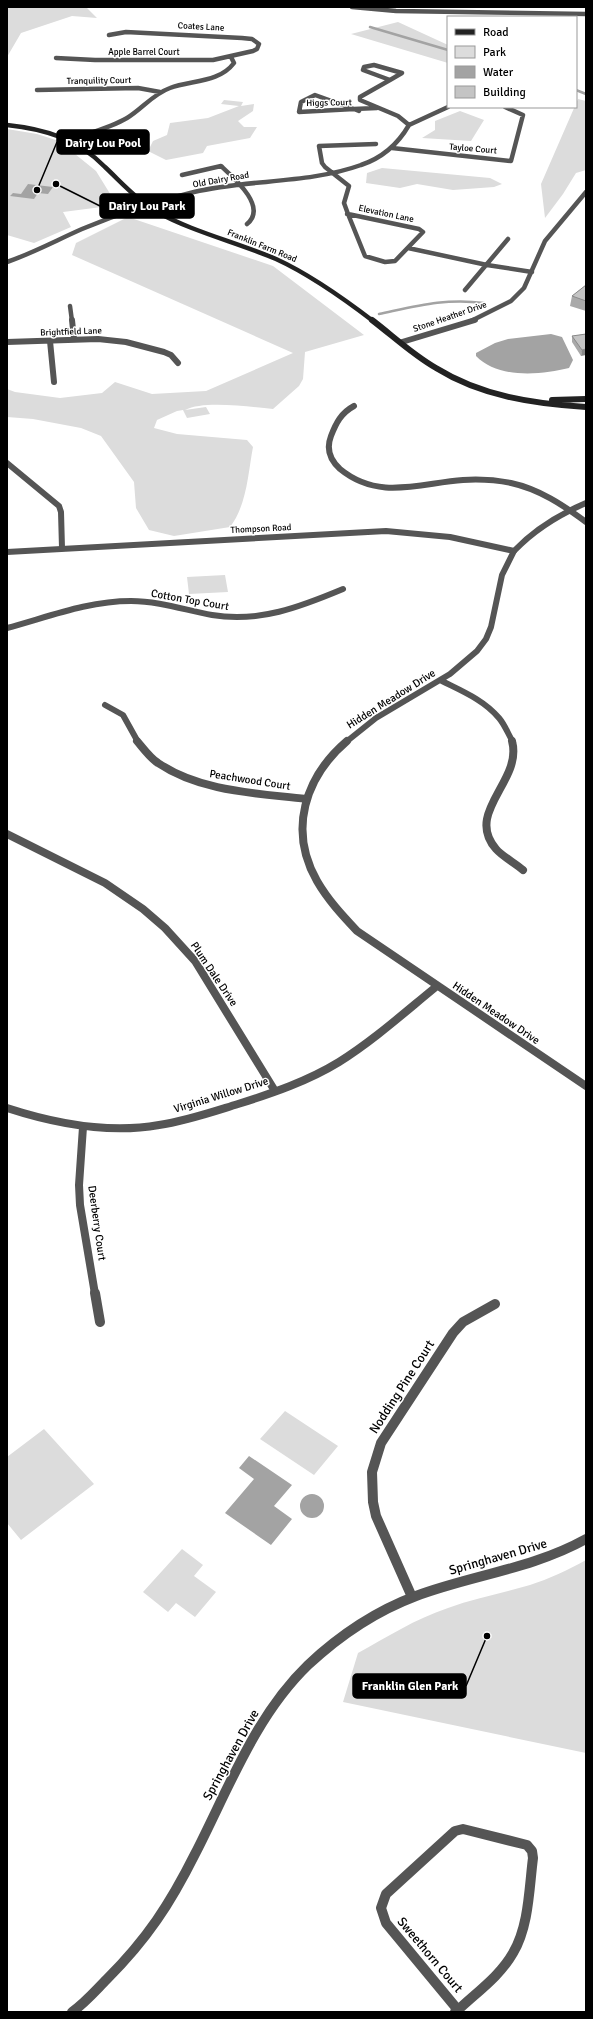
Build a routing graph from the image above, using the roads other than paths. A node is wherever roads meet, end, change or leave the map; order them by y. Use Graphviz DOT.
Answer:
graph roads {
  1 [pos="352,7"];
  2 [pos="586,14"];
  3 [pos="109,35"];
  4 [pos="231,57"];
  5 [pos="56,58"];
  6 [pos="390,80"];
  7 [pos="37,90"];
  8 [pos="160,92"];
  9 [pos="447,107"];
  10 [pos="379,108"];
  11 [pos="507,108"];
  12 [pos="360,111"];
  13 [pos="7,125"];
  14 [pos="409,125"];
  15 [pos="70,140"];
  16 [pos="376,144"];
  17 [pos="392,148"];
  18 [pos="332,174"];
  19 [pos="182,175"];
  20 [pos="240,183"];
  21 [pos="586,192"];
  22 [pos="148,206"];
  23 [pos="348,214"];
  24 [pos="247,224"];
  25 [pos="508,239"];
  26 [pos="408,248"];
  27 [pos="7,262"];
  28 [pos="487,265"];
  29 [pos="532,272"];
  30 [pos="466,290"];
  31 [pos="70,306"];
  32 [pos="74,339"];
  33 [pos="50,341"];
  34 [pos="7,342"];
  35 [pos="402,342"];
  36 [pos="178,363"];
  37 [pos="54,382"];
  38 [pos="586,399"];
  39 [pos="531,400"];
  40 [pos="354,406"];
  41 [pos="586,407"];
  42 [pos="7,463"];
  43 [pos="586,502"];
  44 [pos="569,510"];
  45 [pos="586,522"];
  46 [pos="62,548"];
  47 [pos="514,551"];
  48 [pos="7,552"];
  49 [pos="343,589"];
  50 [pos="7,628"];
  51 [pos="442,681"];
  52 [pos="104,705"];
  53 [pos="306,799"];
  54 [pos="7,834"];
  55 [pos="523,870"];
  56 [pos="437,986"];
  57 [pos="586,1086"];
  58 [pos="275,1091"];
  59 [pos="7,1108"];
  60 [pos="83,1126"];
  61 [pos="496,1304"];
  62 [pos="100,1322"];
  63 [pos="586,1539"];
  64 [pos="412,1597"];
  65 [pos="77,2011"];
  66 [pos="456,2011"];
  1 -- 2 [label="street"];
  3 -- 4 [label="street, Coates Lane"];
  4 -- 5 [label="street, Apple Barrel Court"];
  4 -- 8 [label="street"];
  6 -- 6 [label="street"];
  6 -- 10 [label="street"];
  7 -- 8 [label="street, Tranquility Court"];
  8 -- 15 [label="street"];
  9 -- 14 [label="street"];
  10 -- 12 [label="street, Higgs Court"];
  10 -- 14 [label="street"];
  11 -- 17 [label="street, Tayloe Court"];
  12 -- 12 [label="street, Higgs Court"];
  13 -- 15 [label="main road, Franklin Farm Road"];
  14 -- 17 [label="street, Old Dairy Road"];
  15 -- 22 [label="main road, Franklin Farm Road"];
  16 -- 18 [label="street"];
  17 -- 18 [label="street, Old Dairy Road"];
  18 -- 20 [label="street, Old Dairy Road"];
  18 -- 23 [label="street, Elevation Lane"];
  19 -- 20 [label="street"];
  20 -- 22 [label="street, Old Dairy Road"];
  20 -- 24 [label="street"];
  21 -- 29 [label="street, Stone Heather Drive"];
  22 -- 27 [label="street, Old Dairy Road"];
  22 -- 35 [label="main road, Franklin Farm Road"];
  23 -- 26 [label="street, Elevation Lane"];
  23 -- 26 [label="street, Elevation Lane"];
  25 -- 28 [label="street"];
  26 -- 28 [label="street"];
  28 -- 29 [label="street"];
  28 -- 30 [label="street"];
  29 -- 35 [label="street, Stone Heather Drive"];
  31 -- 32 [label="street"];
  32 -- 33 [label="street, Brightfield Lane"];
  32 -- 36 [label="street, Brightfield Lane"];
  33 -- 34 [label="street, Brightfield Lane"];
  33 -- 37 [label="street"];
  35 -- 39 [label="main road, Franklin Farm Road"];
  38 -- 39 [label="main road, Franklin Farm Road"];
  39 -- 41 [label="main road, Franklin Farm Road"];
  40 -- 44 [label="street"];
  42 -- 46 [label="street"];
  43 -- 44 [label="street, Hidden Meadow Drive"];
  44 -- 45 [label="street"];
  44 -- 47 [label="street, Hidden Meadow Drive"];
  46 -- 47 [label="street, Thompson Road"];
  46 -- 48 [label="street, Thompson Road"];
  47 -- 51 [label="street, Hidden Meadow Drive"];
  49 -- 50 [label="street, Cotton Top Court"];
  51 -- 53 [label="street, Hidden Meadow Drive"];
  51 -- 55 [label="street"];
  52 -- 53 [label="street, Peachwood Court"];
  53 -- 56 [label="street, Hidden Meadow Drive"];
  54 -- 58 [label="street, Plum Dale Drive"];
  56 -- 57 [label="street, Hidden Meadow Drive"];
  56 -- 58 [label="street, Virginia Willow Drive"];
  58 -- 60 [label="street, Virginia Willow Drive"];
  59 -- 60 [label="street, Virginia Willow Drive"];
  60 -- 62 [label="street, Deerberry Court"];
  61 -- 64 [label="street, Nodding Pine Court"];
  63 -- 64 [label="street, Springhaven Drive"];
  64 -- 65 [label="street, Springhaven Drive"];
  66 -- 66 [label="street, Sweethorn Court"];
}
